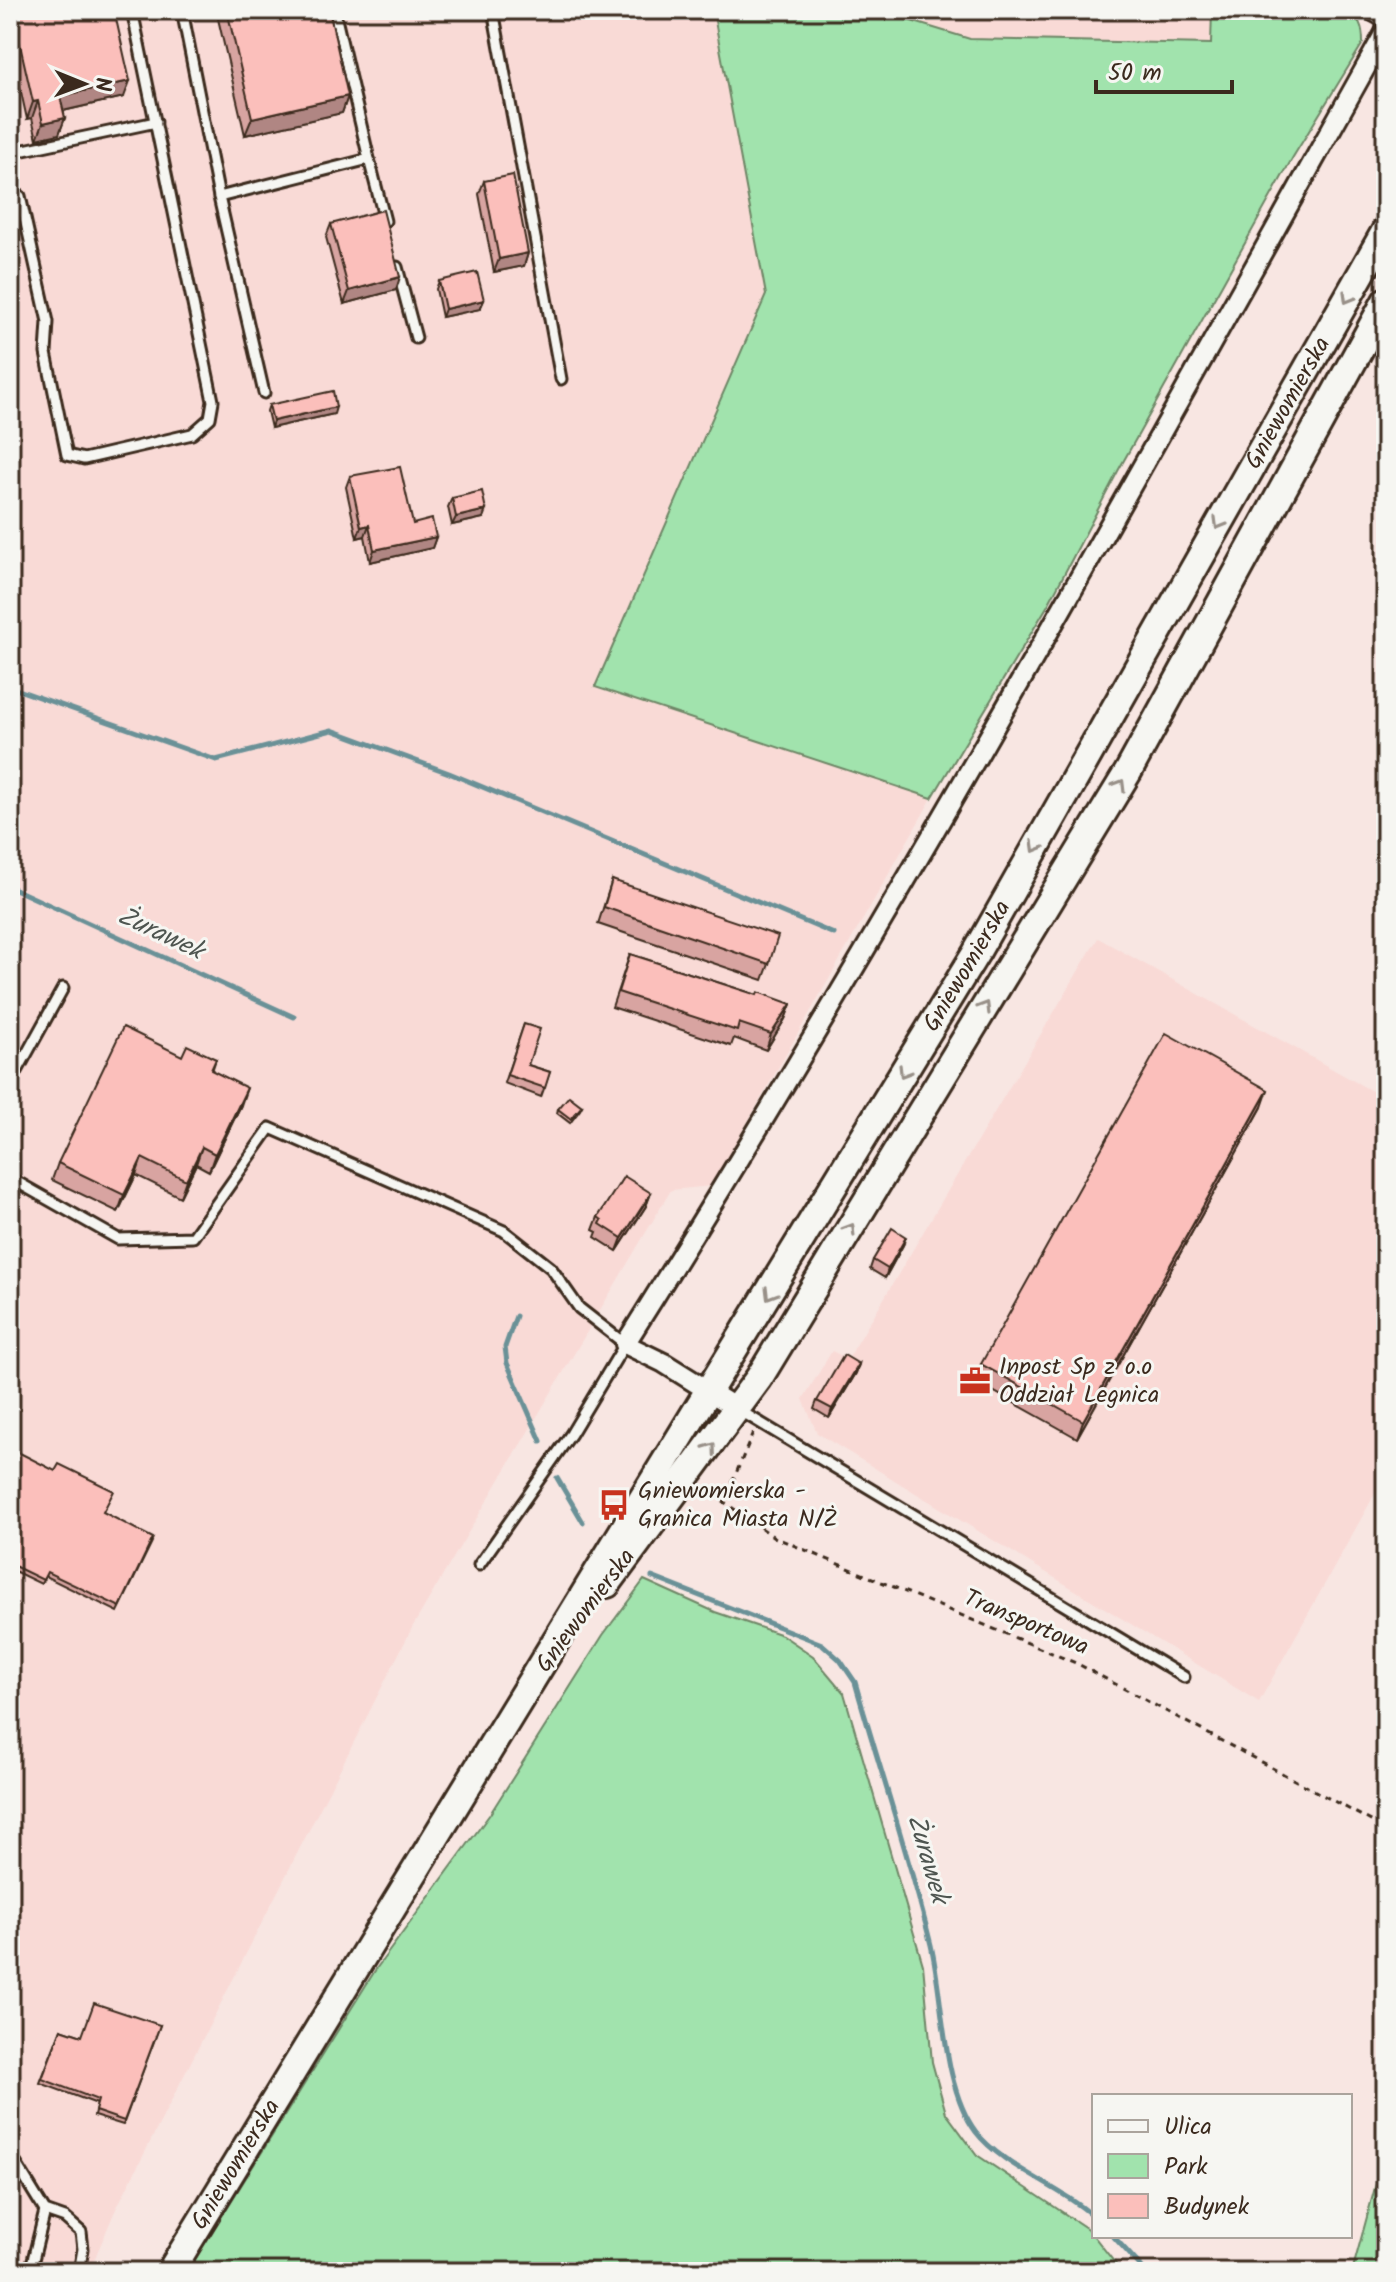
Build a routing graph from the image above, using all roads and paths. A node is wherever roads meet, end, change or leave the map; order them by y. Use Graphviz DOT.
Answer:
graph roads {
  1 [pos="132,10"];
  2 [pos="182,10"];
  3 [pos="334,10"];
  4 [pos="493,10"];
  5 [pos="1371,10"];
  6 [pos="1386,18"];
  7 [pos="1386,31"];
  8 [pos="156,122"];
  9 [pos="24,150"];
  10 [pos="369,159"];
  11 [pos="20,196"];
  12 [pos="219,197"];
  13 [pos="1386,230"];
  14 [pos="389,234"];
  15 [pos="393,249"];
  16 [pos="1386,301"];
  17 [pos="416,338"];
  18 [pos="561,379"];
  19 [pos="264,393"];
  20 [pos="63,988"];
  21 [pos="10,1084"];
  22 [pos="10,1178"];
  23 [pos="625,1344"];
  24 [pos="712,1391"];
  25 [pos="748,1416"];
  26 [pos="479,1565"];
  27 [pos="1184,1677"];
  28 [pos="527,1688"];
  29 [pos="1386,1829"];
  30 [pos="10,2154"];
  31 [pos="45,2211"];
  32 [pos="30,2272"];
  33 [pos="79,2272"];
  34 [pos="170,2272"];
  1 -- 8 [label="lane"];
  2 -- 12 [label="lane"];
  3 -- 10 [label="lane"];
  4 -- 18 [label="lane"];
  5 -- 6 [label="street"];
  7 -- 23 [label="street"];
  8 -- 9 [label="lane"];
  8 -- 11 [label="lane"];
  10 -- 12 [label="lane"];
  10 -- 14 [label="lane"];
  12 -- 19 [label="lane"];
  13 -- 24 [label="street, Gniewomierska, one-way"];
  15 -- 17 [label="lane"];
  25 -- 16 [label="street, Gniewomierska, one-way"];
  20 -- 21 [label="lane"];
  22 -- 23 [label="lane"];
  23 -- 24 [label="street"];
  23 -- 26 [label="lane"];
  24 -- 25 [label="street"];
  24 -- 28 [label="street, Gniewomierska"];
  25 -- 27 [label="lane"];
  28 -- 25 [label="street, Gniewomierska, one-way"];
  25 -- 29 [label="path, Transportowa"];
  28 -- 34 [label="street, Gniewomierska"];
  30 -- 31 [label="lane"];
  31 -- 32 [label="lane"];
  31 -- 33 [label="lane"];
}
